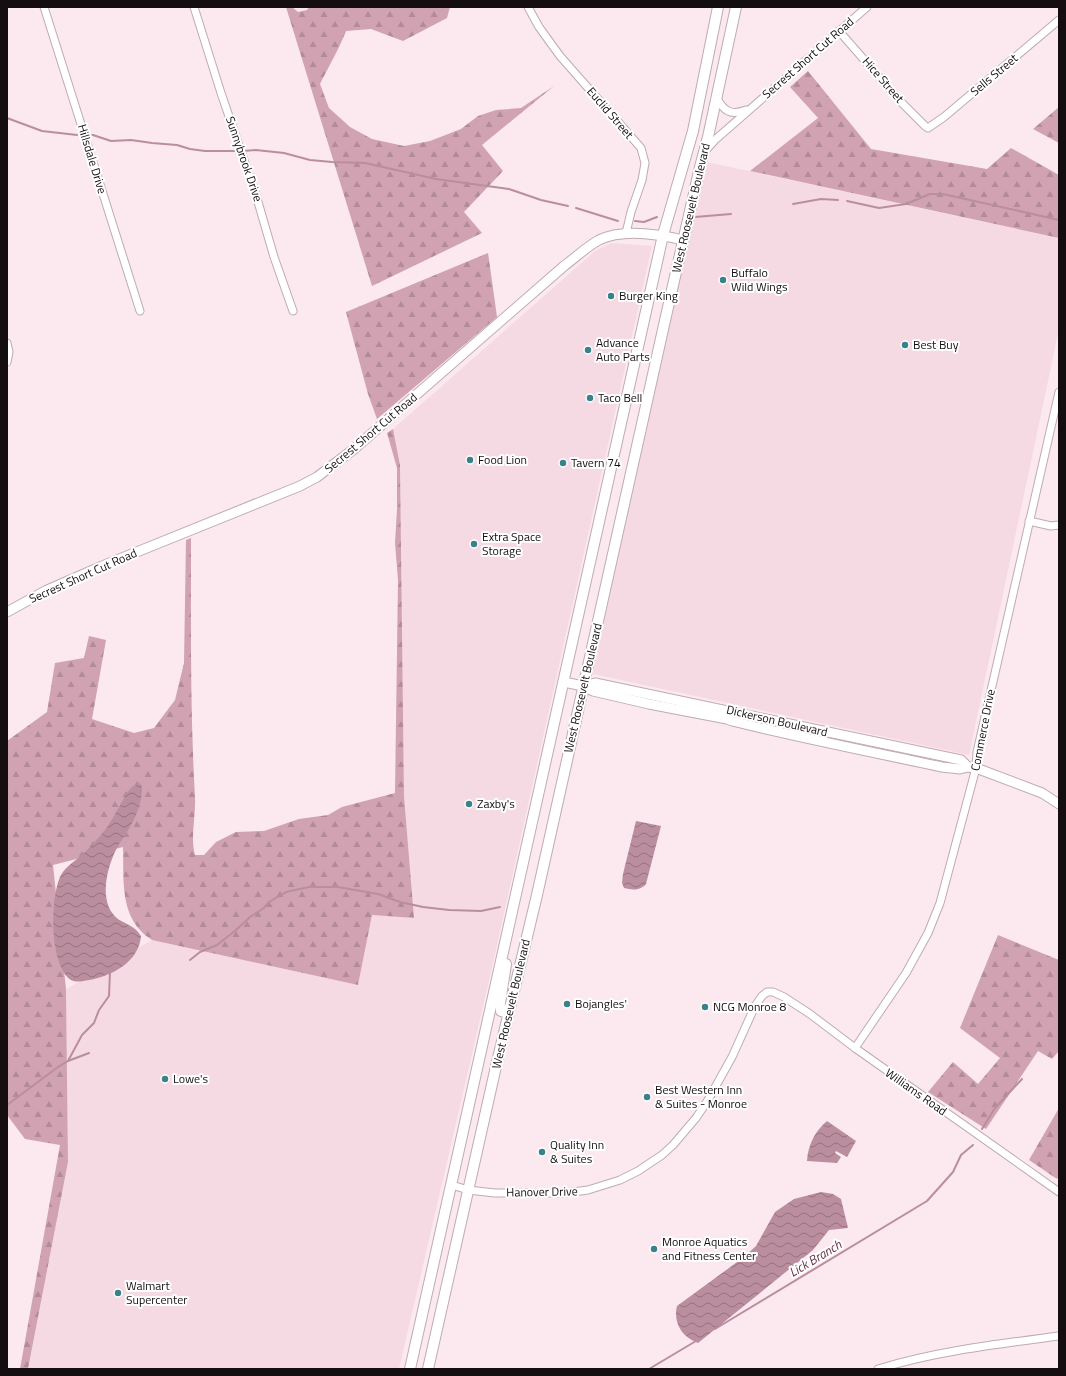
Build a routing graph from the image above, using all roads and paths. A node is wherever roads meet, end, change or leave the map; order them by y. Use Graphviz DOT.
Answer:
graph roads {
  1 [pos="44,7"];
  2 [pos="194,7"];
  3 [pos="528,7"];
  4 [pos="718,7"];
  5 [pos="736,7"];
  6 [pos="867,7"];
  7 [pos="1059,20"];
  8 [pos="839,31"];
  9 [pos="716,97"];
  10 [pos="750,109"];
  11 [pos="928,128"];
  12 [pos="703,154"];
  13 [pos="626,233"];
  14 [pos="663,235"];
  15 [pos="683,240"];
  16 [pos="140,311"];
  17 [pos="293,312"];
  18 [pos="7,343"];
  19 [pos="7,362"];
  20 [pos="1059,392"];
  21 [pos="1029,521"];
  22 [pos="1059,525"];
  23 [pos="7,612"];
  24 [pos="564,682"];
  25 [pos="583,686"];
  26 [pos="727,719"];
  27 [pos="771,720"];
  28 [pos="972,767"];
  29 [pos="1059,804"];
  30 [pos="511,917"];
  31 [pos="773,992"];
  32 [pos="508,1013"];
  33 [pos="855,1048"];
  34 [pos="452,1185"];
  35 [pos="468,1190"];
  36 [pos="1059,1192"];
  37 [pos="1059,1336"];
  38 [pos="410,1369"];
  39 [pos="428,1369"];
  40 [pos="878,1369"];
  1 -- 16 [label="street, Hillsdale Drive"];
  2 -- 17 [label="street, Sunnybrook Drive"];
  3 -- 13 [label="street, Euclid Street"];
  4 -- 14 [label="highway, West Roosevelt Boulevard"];
  5 -- 9 [label="highway, West Roosevelt Boulevard"];
  6 -- 8 [label="street, Secrest Short Cut Road"];
  7 -- 11 [label="street, Sells Street"];
  8 -- 10 [label="street, Secrest Short Cut Road"];
  8 -- 11 [label="street, Hice Street"];
  9 -- 10 [label="street"];
  9 -- 12 [label="highway, West Roosevelt Boulevard"];
  10 -- 12 [label="street, Secrest Short Cut Road"];
  12 -- 15 [label="highway, West Roosevelt Boulevard"];
  13 -- 14 [label="main road, Secrest Short Cut Road"];
  13 -- 23 [label="main road, Secrest Short Cut Road"];
  14 -- 15 [label="main road, Secrest Short Cut Road"];
  14 -- 24 [label="highway, West Roosevelt Boulevard"];
  15 -- 25 [label="highway, West Roosevelt Boulevard"];
  18 -- 19 [label="street"];
  20 -- 21 [label="street, Commerce Drive"];
  21 -- 22 [label="street"];
  21 -- 28 [label="street, Commerce Drive"];
  24 -- 25 [label="main road, Dickerson Boulevard"];
  24 -- 30 [label="highway, West Roosevelt Boulevard"];
  25 -- 26 [label="main road, Dickerson Boulevard"];
  25 -- 27 [label="main road, Dickerson Boulevard"];
  25 -- 32 [label="highway, West Roosevelt Boulevard"];
  26 -- 27 [label="main road"];
  26 -- 28 [label="main road, Dickerson Boulevard"];
  27 -- 28 [label="main road, Dickerson Boulevard"];
  28 -- 29 [label="main road, Dickerson Boulevard"];
  28 -- 33 [label="street, Commerce Drive"];
  30 -- 32 [label="highway"];
  30 -- 34 [label="highway, West Roosevelt Boulevard"];
  31 -- 33 [label="street, Williams Road"];
  31 -- 35 [label="street, Hanover Drive"];
  32 -- 35 [label="highway, West Roosevelt Boulevard"];
  33 -- 36 [label="street, Williams Road"];
  34 -- 35 [label="street, Hanover Drive"];
  34 -- 38 [label="highway, West Roosevelt Boulevard"];
  35 -- 39 [label="highway, West Roosevelt Boulevard"];
  37 -- 40 [label="street"];
}
